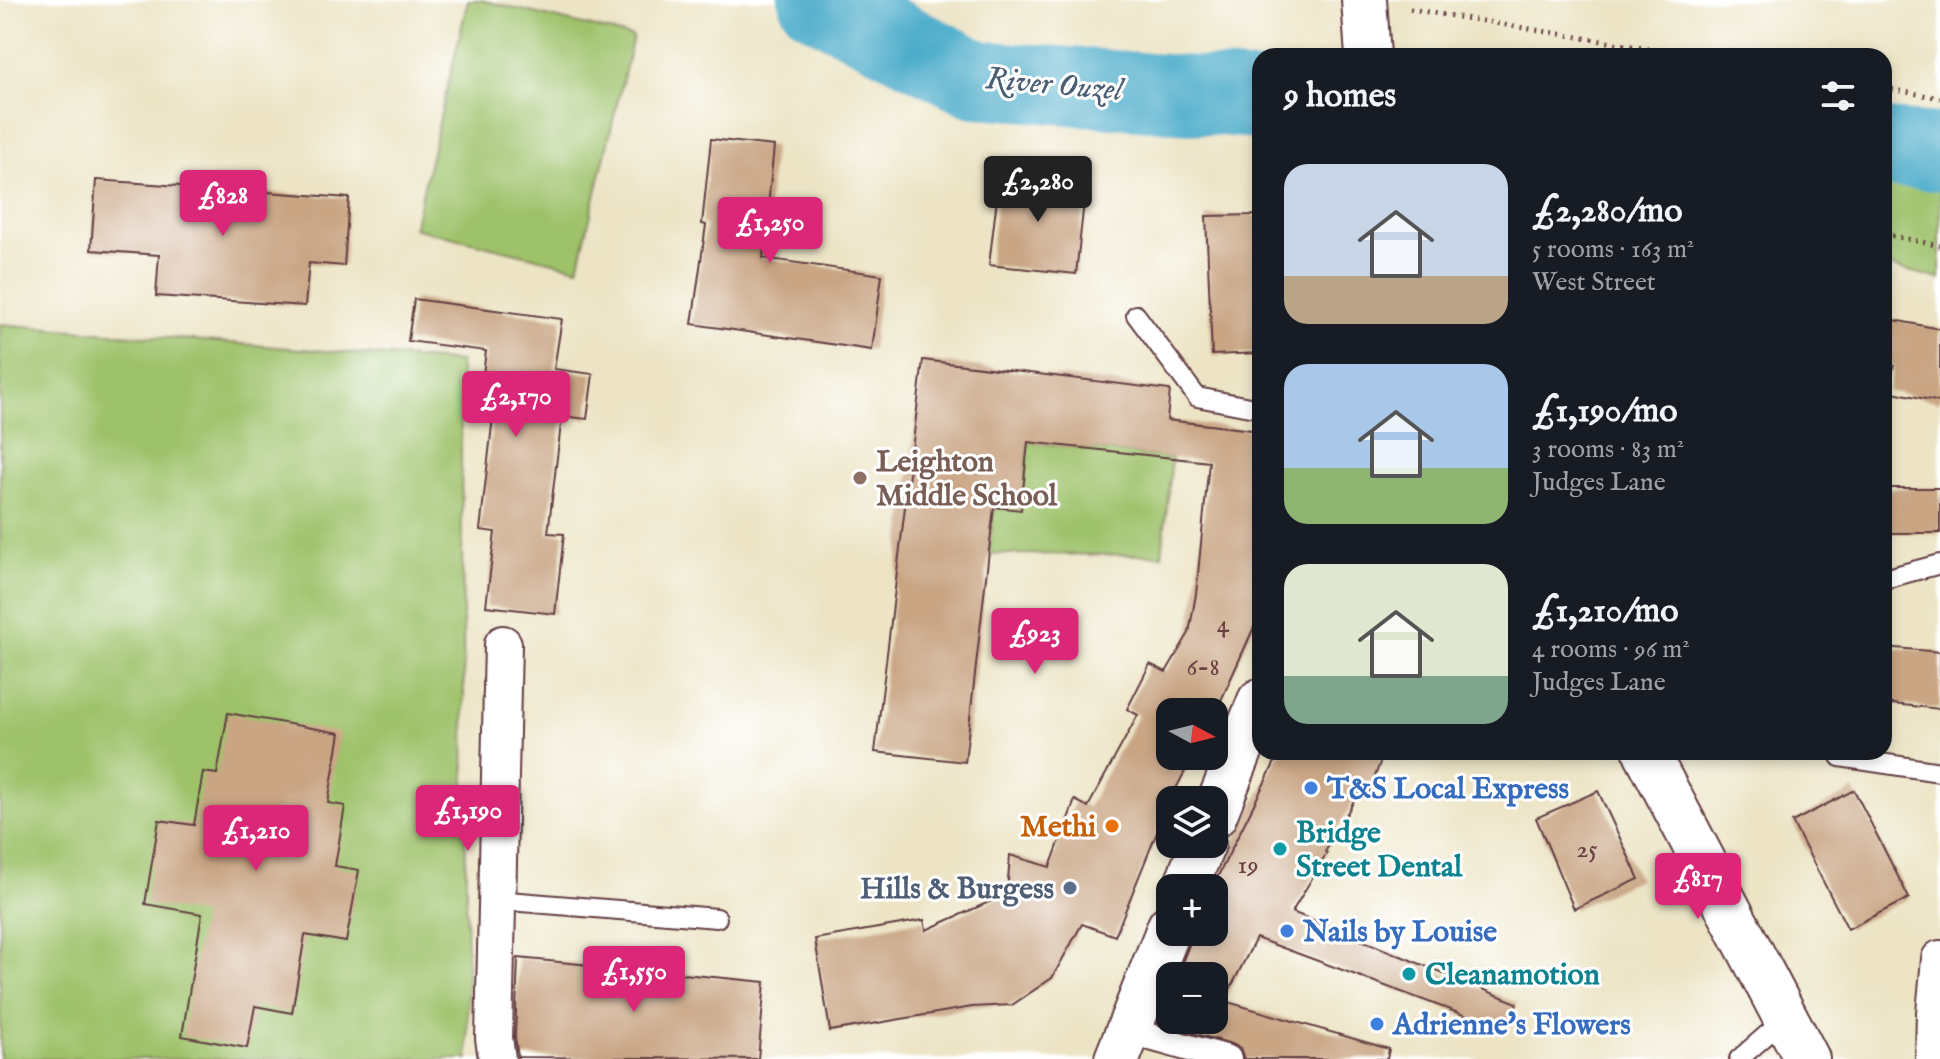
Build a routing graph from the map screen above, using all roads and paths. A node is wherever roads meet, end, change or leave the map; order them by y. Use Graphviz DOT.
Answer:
graph roads {
  1 [pos="1410,9"];
  2 [pos="1644,48"];
  3 [pos="1892,89"];
  4 [pos="1940,98"];
  5 [pos="1892,236"];
  6 [pos="1940,246"];
  7 [pos="1136,315"];
  8 [pos="1252,407"];
  9 [pos="1940,564"];
  10 [pos="1892,577"];
  11 [pos="503,644"];
  12 [pos="1252,721"];
  13 [pos="1650,760"];
  14 [pos="1860,760"];
  15 [pos="1940,772"];
  16 [pos="1226,786"];
  17 [pos="497,900"];
  18 [pos="717,918"];
  19 [pos="1164,946"];
  20 [pos="1940,959"];
  21 [pos="1786,1018"];
  22 [pos="1132,1048"];
  23 [pos="497,1059"];
  24 [pos="1228,1059"];
  25 [pos="1739,1059"];
  26 [pos="1807,1059"];
  27 [pos="1934,1059"];
  1 -- 2 [label="path"];
  3 -- 4 [label="path"];
  5 -- 6 [label="path"];
  7 -- 8 [label="lane"];
  9 -- 10 [label="lane"];
  11 -- 17 [label="street"];
  12 -- 16 [label="street"];
  13 -- 21 [label="street"];
  14 -- 15 [label="lane"];
  17 -- 18 [label="lane"];
  17 -- 23 [label="street"];
  19 -- 22 [label="street"];
  20 -- 27 [label="street"];
  21 -- 25 [label="lane"];
  21 -- 26 [label="street"];
  22 -- 24 [label="street"];
}
